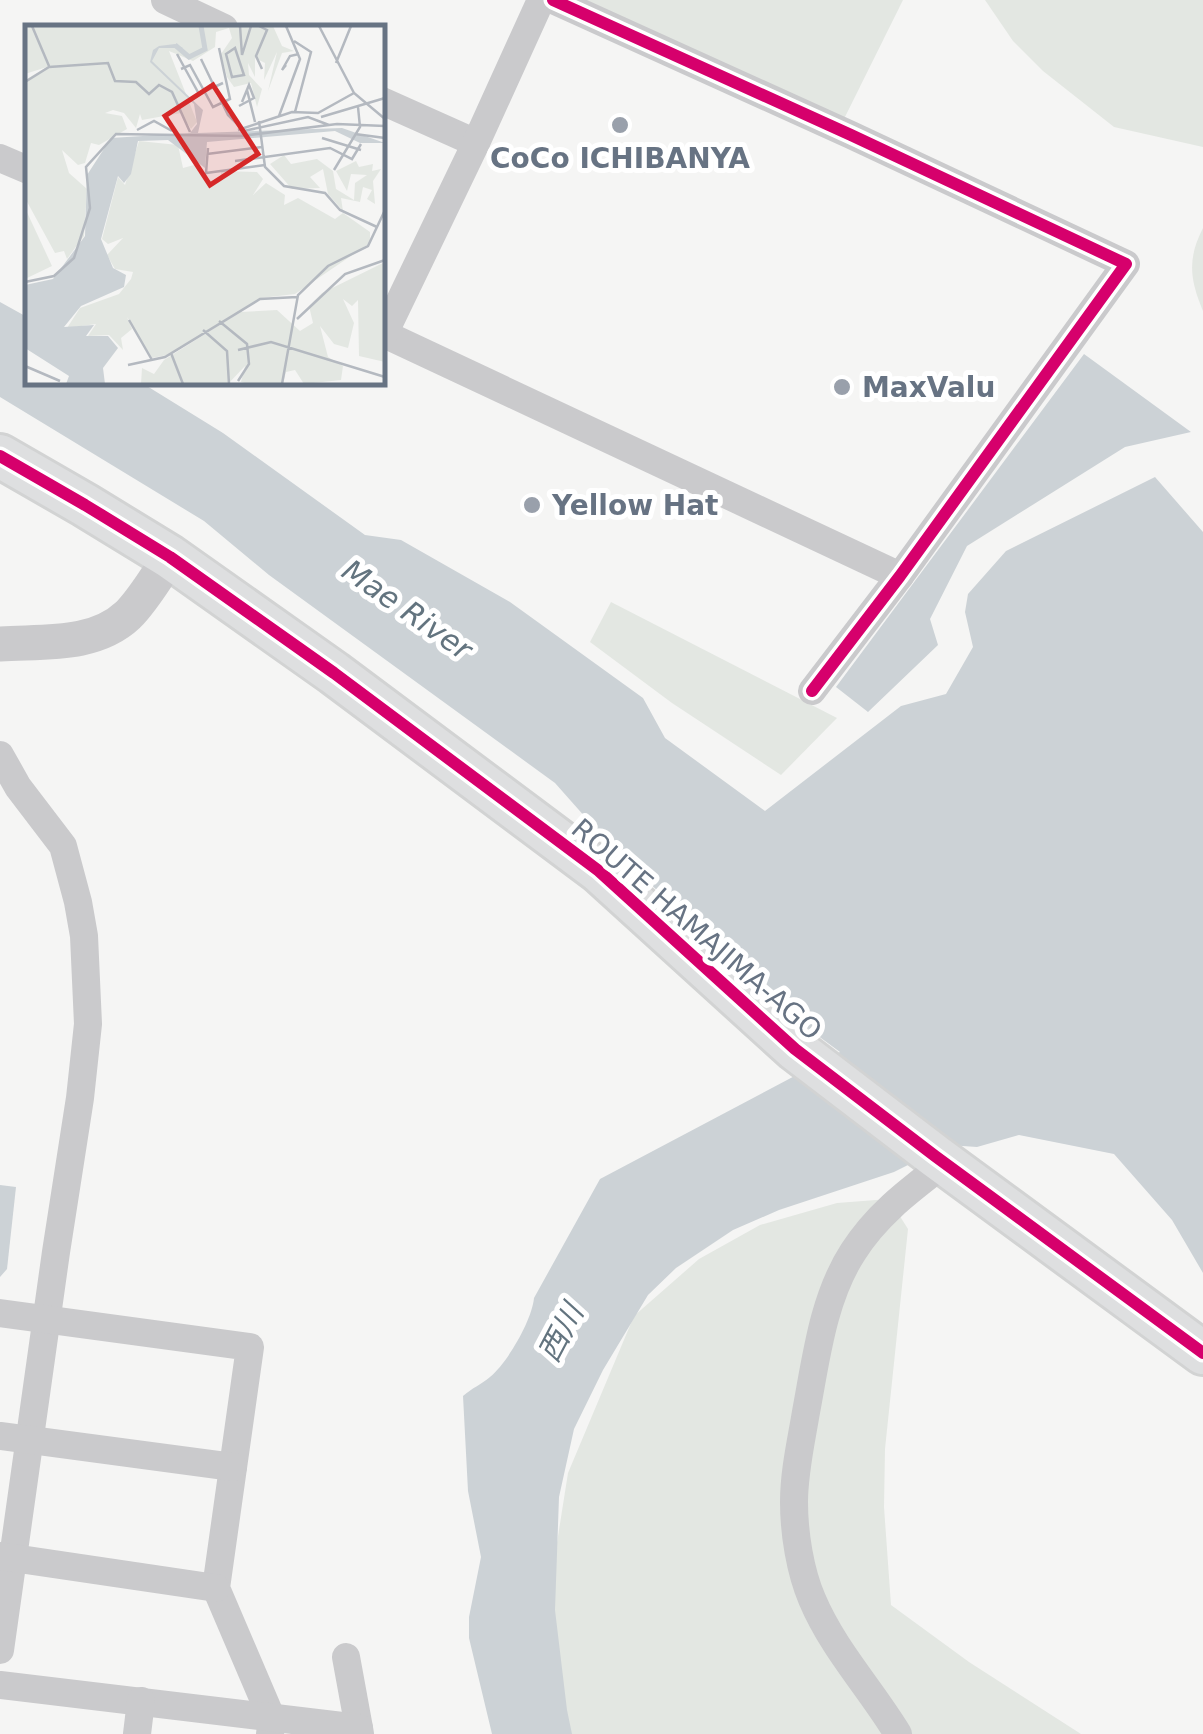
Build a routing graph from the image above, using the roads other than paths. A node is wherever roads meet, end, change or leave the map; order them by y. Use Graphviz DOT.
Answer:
graph roads {
  1 [pos="164,0"];
  2 [pos="541,0"];
  3 [pos="553,0"];
  4 [pos="218,25"];
  5 [pos="385,101"];
  6 [pos="476,144"];
  7 [pos="0,158"];
  8 [pos="25,169"];
  9 [pos="385,329"];
  10 [pos="385,334"];
  11 [pos="0,456"];
  12 [pos="170,557"];
  13 [pos="900,576"];
  14 [pos="0,644"];
  15 [pos="812,691"];
  16 [pos="0,755"];
  17 [pos="940,1160"];
  18 [pos="0,1313"];
  19 [pos="47,1318"];
  20 [pos="1203,1353"];
  21 [pos="0,1436"];
  22 [pos="29,1440"];
  23 [pos="233,1468"];
  24 [pos="6,1556"];
  25 [pos="216,1588"];
  26 [pos="0,1650"];
  27 [pos="346,1656"];
  28 [pos="0,1686"];
  29 [pos="141,1701"];
  30 [pos="272,1726"];
  31 [pos="359,1731"];
  32 [pos="136,1734"];
  33 [pos="898,1734"];
  1 -- 4 [label="street"];
  2 -- 6 [label="street"];
  3 -- 13 [label="street"];
  5 -- 6 [label="street"];
  6 -- 9 [label="street"];
  7 -- 8 [label="street"];
  10 -- 13 [label="street"];
  11 -- 12 [label="main road, ROUTE HAMAJIMA-AGO"];
  12 -- 14 [label="street"];
  12 -- 17 [label="main road, ROUTE HAMAJIMA-AGO"];
  13 -- 15 [label="street"];
  16 -- 19 [label="street"];
  17 -- 20 [label="main road, ROUTE HAMAJIMA-AGO"];
  17 -- 33 [label="street"];
  18 -- 19 [label="street"];
  19 -- 22 [label="street"];
  19 -- 23 [label="street"];
  21 -- 22 [label="street"];
  22 -- 23 [label="street"];
  22 -- 24 [label="street"];
  23 -- 25 [label="street"];
  24 -- 25 [label="street"];
  24 -- 26 [label="street"];
  25 -- 30 [label="street"];
  27 -- 31 [label="street"];
  28 -- 29 [label="street"];
  29 -- 30 [label="street"];
  29 -- 32 [label="street"];
  30 -- 31 [label="street"];
}
